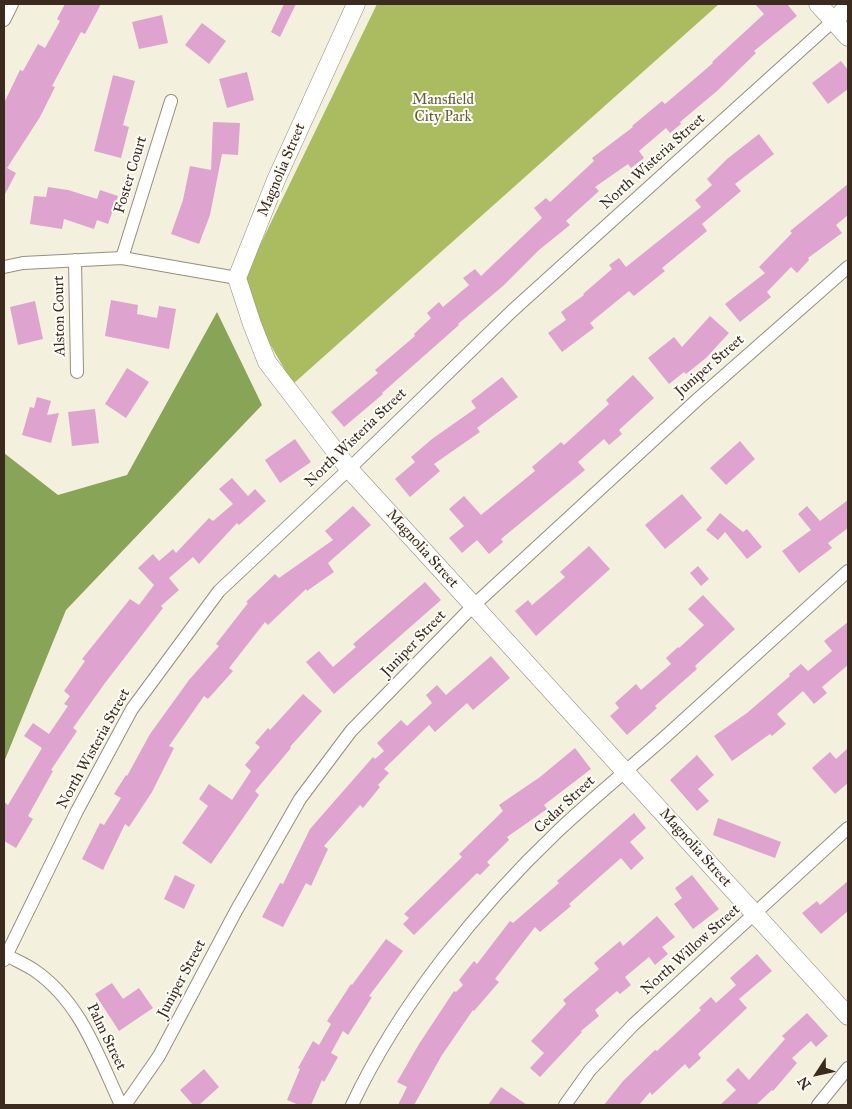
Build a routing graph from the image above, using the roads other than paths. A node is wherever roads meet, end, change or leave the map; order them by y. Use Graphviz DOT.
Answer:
graph roads {
  1 [pos="12,4"];
  2 [pos="356,4"];
  3 [pos="818,4"];
  4 [pos="848,8"];
  5 [pos="4,20"];
  6 [pos="833,21"];
  7 [pos="848,37"];
  8 [pos="171,101"];
  9 [pos="122,258"];
  10 [pos="75,260"];
  11 [pos="4,267"];
  12 [pos="848,267"];
  13 [pos="237,278"];
  14 [pos="77,372"];
  15 [pos="349,469"];
  16 [pos="848,571"];
  17 [pos="474,606"];
  18 [pos="625,772"];
  19 [pos="848,828"];
  20 [pos="755,914"];
  21 [pos="5,958"];
  22 [pos="848,1016"];
  23 [pos="848,1068"];
  24 [pos="121,1105"];
  25 [pos="125,1105"];
  26 [pos="352,1105"];
  27 [pos="565,1105"];
  28 [pos="818,1105"];
  1 -- 5 [label="street"];
  2 -- 13 [label="street, Magnolia Street"];
  3 -- 6 [label="street"];
  4 -- 6 [label="street"];
  6 -- 7 [label="street"];
  6 -- 15 [label="street, North Wisteria Street"];
  8 -- 9 [label="street, Foster Court"];
  9 -- 10 [label="street"];
  9 -- 13 [label="street"];
  10 -- 11 [label="street"];
  10 -- 14 [label="street, Alston Court"];
  12 -- 17 [label="street, Juniper Street"];
  13 -- 15 [label="street, Magnolia Street"];
  15 -- 17 [label="street, Magnolia Street"];
  15 -- 21 [label="street, North Wisteria Street"];
  16 -- 18 [label="street, Cedar Street"];
  17 -- 18 [label="street, Magnolia Street"];
  17 -- 25 [label="street, Juniper Street"];
  18 -- 20 [label="street, Magnolia Street"];
  18 -- 26 [label="street, Cedar Street"];
  19 -- 20 [label="street, North Willow Street"];
  20 -- 22 [label="street, Magnolia Street"];
  20 -- 27 [label="street, North Willow Street"];
  21 -- 24 [label="street, Palm Street"];
  23 -- 28 [label="street"];
}
